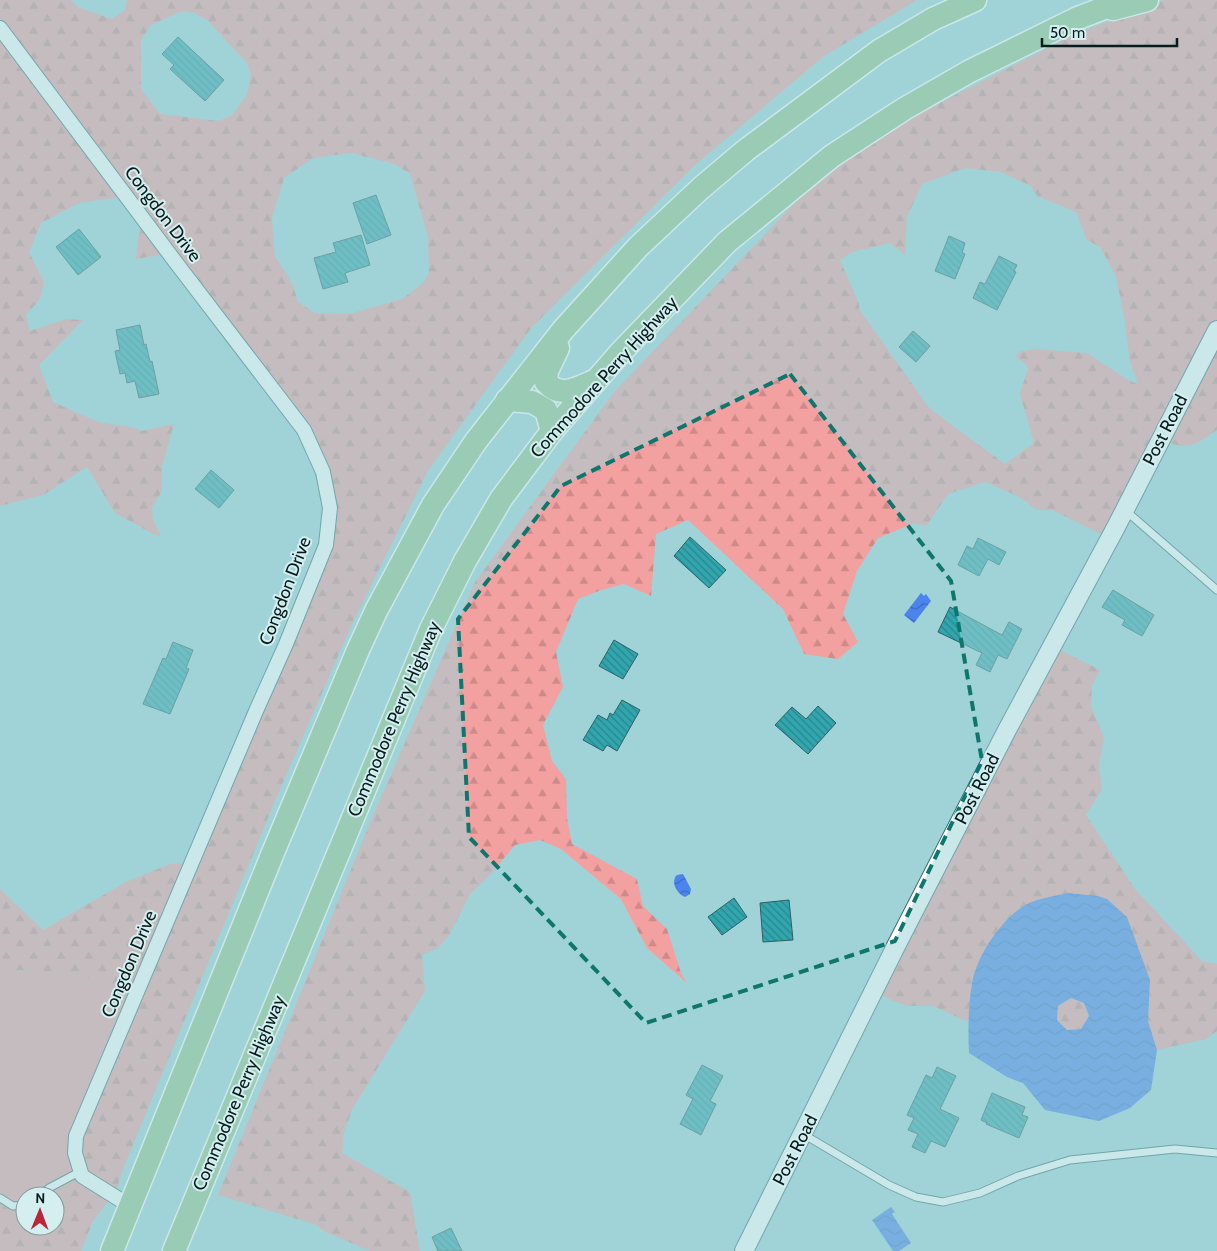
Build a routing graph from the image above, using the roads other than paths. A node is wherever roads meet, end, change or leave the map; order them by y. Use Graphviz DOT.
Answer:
graph roads {
  1 [pos="975,0"];
  2 [pos="1125,0"];
  3 [pos="1148,0"];
  4 [pos="1078,18"];
  5 [pos="0,28"];
  6 [pos="563,330"];
  7 [pos="1217,330"];
  8 [pos="595,381"];
  9 [pos="507,400"];
  10 [pos="552,431"];
  11 [pos="1124,509"];
  12 [pos="1217,590"];
  13 [pos="803,1134"];
  14 [pos="1217,1153"];
  15 [pos="81,1171"];
  16 [pos="53,1186"];
  17 [pos="0,1198"];
  18 [pos="15,1206"];
  19 [pos="130,1206"];
  20 [pos="112,1251"];
  21 [pos="174,1251"];
  22 [pos="744,1251"];
  1 -- 6 [label="highway"];
  2 -- 4 [label="highway, Commodore Perry Highway"];
  3 -- 4 [label="highway"];
  4 -- 8 [label="highway, Commodore Perry Highway"];
  5 -- 15 [label="street, Congdon Drive"];
  6 -- 8 [label="highway"];
  6 -- 9 [label="highway"];
  7 -- 11 [label="street, Post Road"];
  8 -- 10 [label="highway, Commodore Perry Highway"];
  9 -- 10 [label="highway"];
  9 -- 19 [label="highway"];
  10 -- 21 [label="highway, Commodore Perry Highway"];
  11 -- 12 [label="lane"];
  11 -- 13 [label="street, Post Road"];
  13 -- 14 [label="lane"];
  13 -- 22 [label="street, Post Road"];
  15 -- 16 [label="lane"];
  15 -- 19 [label="street"];
  17 -- 18 [label="lane"];
  19 -- 20 [label="highway"];
}
